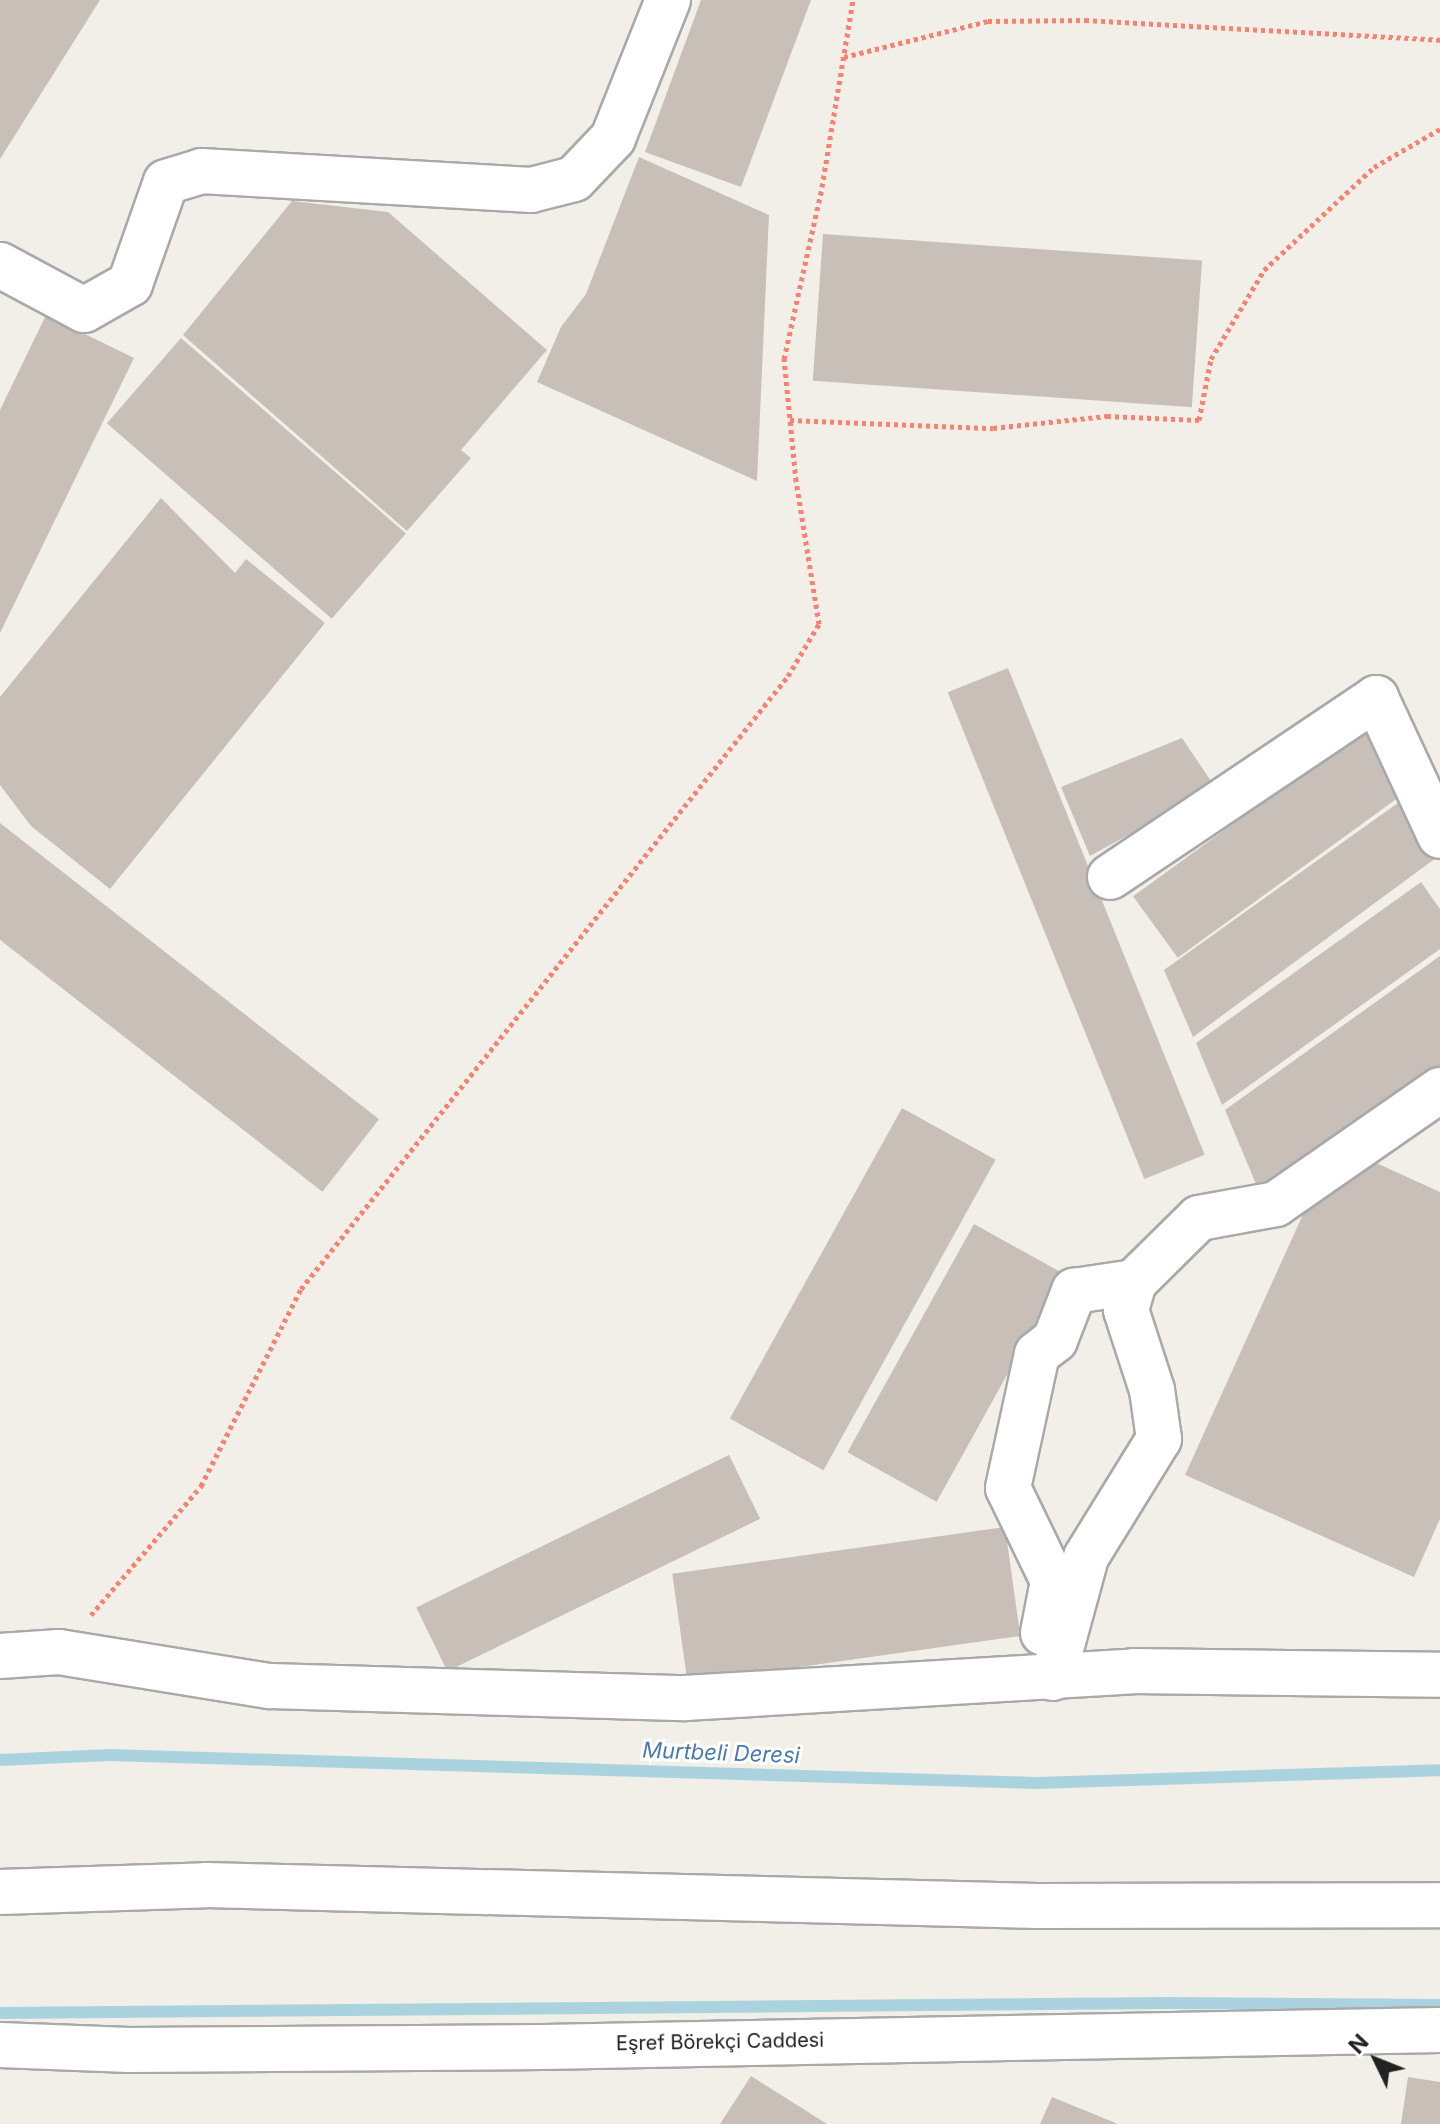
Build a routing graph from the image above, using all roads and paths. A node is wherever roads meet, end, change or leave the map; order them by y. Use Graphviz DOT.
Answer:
graph roads {
  1 [pos="668,0"];
  2 [pos="853,0"];
  3 [pos="1440,40"];
  4 [pos="844,57"];
  5 [pos="1440,129"];
  6 [pos="0,265"];
  7 [pos="790,420"];
  8 [pos="1440,836"];
  9 [pos="1110,877"];
  10 [pos="1440,1090"];
  11 [pos="1134,1282"];
  12 [pos="59,1652"];
  13 [pos="0,1656"];
  14 [pos="1440,1675"];
  15 [pos="1044,1678"];
  16 [pos="0,1892"];
  17 [pos="1440,1905"];
  18 [pos="1440,2030"];
  19 [pos="0,2045"];
  1 -- 6 [label="street"];
  2 -- 4 [label="path"];
  3 -- 4 [label="path"];
  4 -- 7 [label="path"];
  5 -- 7 [label="path"];
  7 -- 12 [label="path"];
  8 -- 9 [label="street"];
  10 -- 11 [label="street"];
  11 -- 15 [label="street"];
  11 -- 15 [label="street"];
  12 -- 13 [label="street"];
  12 -- 15 [label="street"];
  14 -- 15 [label="street"];
  16 -- 17 [label="street"];
  18 -- 19 [label="street, Eşref Börekçi Caddesi"];
}
